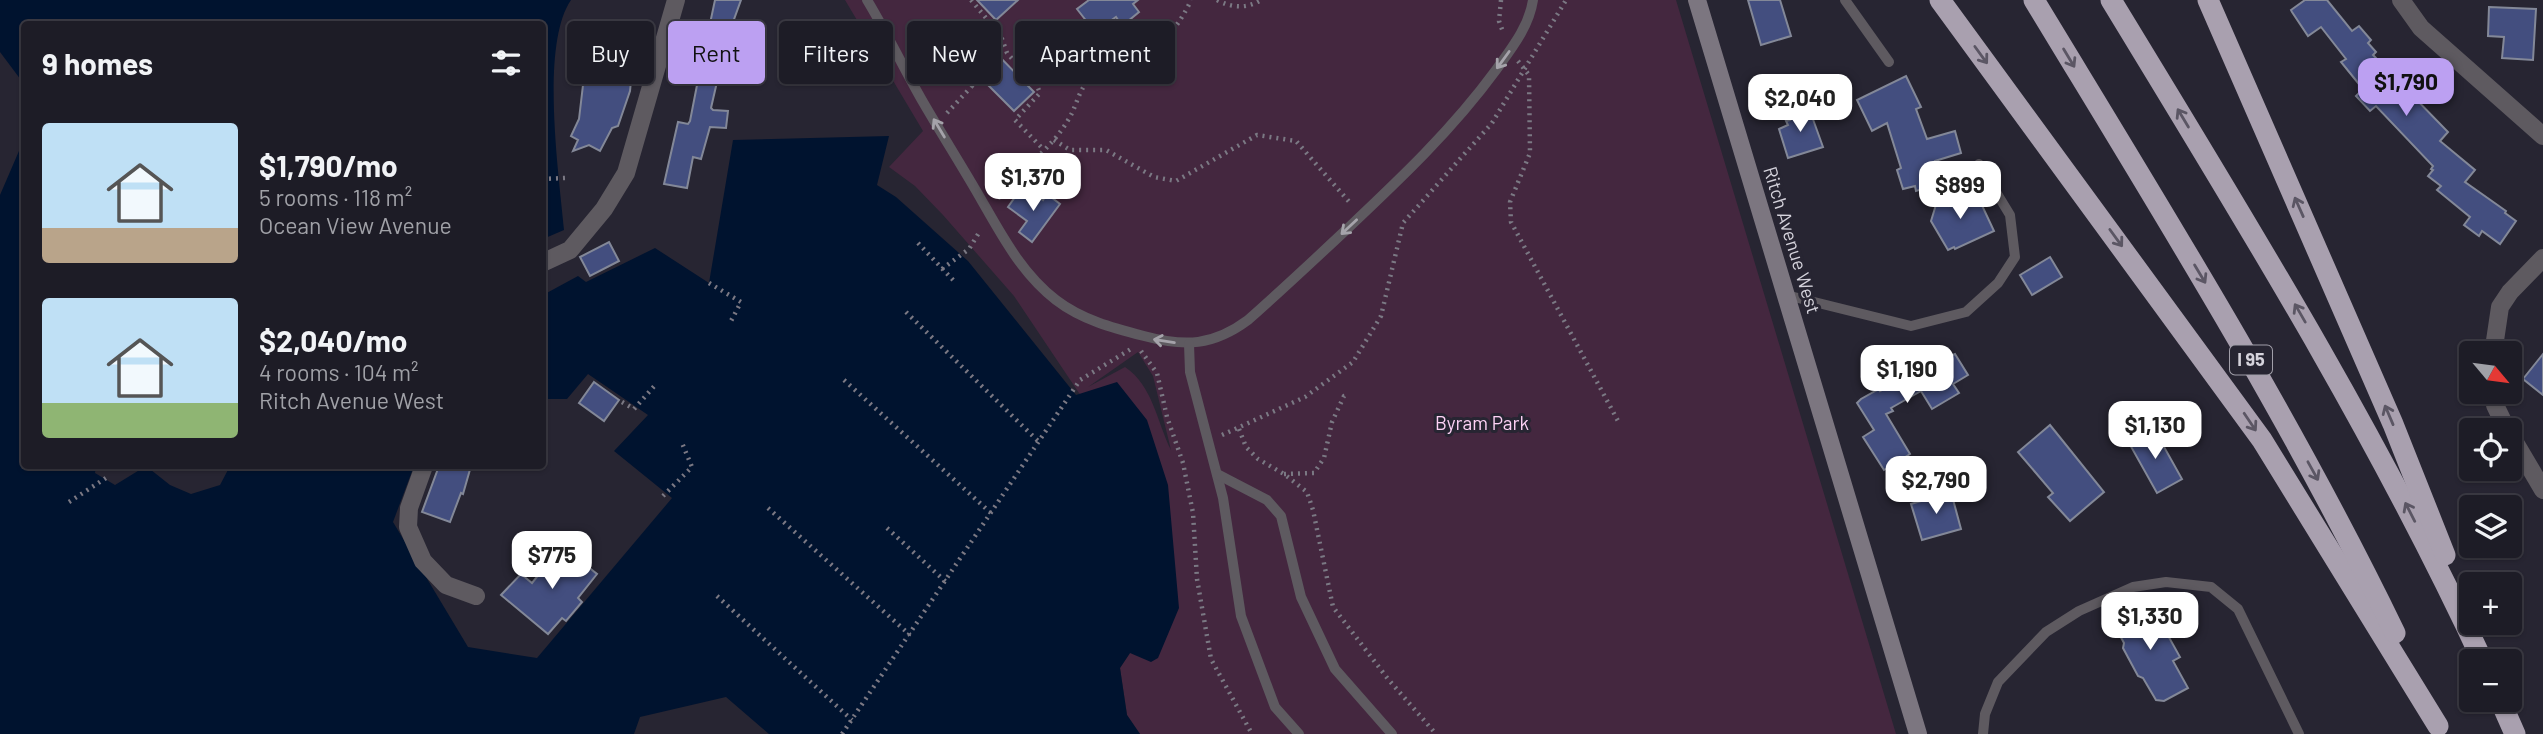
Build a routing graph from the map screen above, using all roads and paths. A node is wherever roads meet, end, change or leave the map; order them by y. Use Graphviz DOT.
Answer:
graph roads {
  1 [pos="676,0"];
  2 [pos="867,0"];
  3 [pos="971,0"];
  4 [pos="1191,0"];
  5 [pos="1217,0"];
  6 [pos="1261,0"];
  7 [pos="1500,0"];
  8 [pos="1566,0"];
  9 [pos="1697,0"];
  10 [pos="1845,0"];
  11 [pos="1941,0"];
  12 [pos="2034,0"];
  13 [pos="2111,0"];
  14 [pos="2208,0"];
  15 [pos="2401,0"];
  16 [pos="1533,1"];
  17 [pos="1003,46"];
  18 [pos="1510,51"];
  19 [pos="1889,62"];
  20 [pos="1524,69"];
  21 [pos="936,123"];
  22 [pos="2543,136"];
  23 [pos="1054,140"];
  24 [pos="1044,150"];
  25 [pos="1979,164"];
  26 [pos="565,178"];
  27 [pos="546,179"];
  28 [pos="990,215"];
  29 [pos="1361,216"];
  30 [pos="918,243"];
  31 [pos="2543,258"];
  32 [pos="546,261"];
  33 [pos="942,269"];
  34 [pos="954,281"];
  35 [pos="709,283"];
  36 [pos="1786,295"];
  37 [pos="905,312"];
  38 [pos="731,321"];
  39 [pos="1135,334"];
  40 [pos="2495,341"];
  41 [pos="1189,344"];
  42 [pos="1131,349"];
  43 [pos="844,380"];
  44 [pos="656,384"];
  45 [pos="1349,395"];
  46 [pos="622,402"];
  47 [pos="1618,421"];
  48 [pos="1240,429"];
  49 [pos="1208,441"];
  50 [pos="682,443"];
  51 [pos="1040,443"];
  52 [pos="2522,455"];
  53 [pos="423,469"];
  54 [pos="1217,474"];
  55 [pos="1284,474"];
  56 [pos="109,476"];
  57 [pos="2543,490"];
  58 [pos="663,496"];
  59 [pos="69,502"];
  60 [pos="768,508"];
  61 [pos="992,514"];
  62 [pos="887,528"];
  63 [pos="946,582"];
  64 [pos="476,596"];
  65 [pos="717,596"];
  66 [pos="909,635"];
  67 [pos="2478,649"];
  68 [pos="2479,649"];
  69 [pos="2505,712"];
  70 [pos="852,720"];
  71 [pos="2440,730"];
  72 [pos="842,734"];
  73 [pos="1252,734"];
  74 [pos="1299,734"];
  75 [pos="1392,734"];
  76 [pos="1436,734"];
  77 [pos="1918,734"];
  78 [pos="1983,734"];
  79 [pos="2299,734"];
  80 [pos="2515,734"];
  1 -- 32 [label="street"];
  2 -- 21 [label="lane"];
  3 -- 17 [label="path"];
  4 -- 23 [label="path"];
  5 -- 6 [label="path"];
  7 -- 18 [label="path"];
  8 -- 20 [label="path"];
  9 -- 36 [label="main road, Ritch Avenue West"];
  10 -- 19 [label="lane"];
  11 -- 71 [label="highway, one-way"];
  12 -- 71 [label="highway, I 95, one-way"];
  67 -- 13 [label="highway, one-way"];
  68 -- 14 [label="highway, one-way"];
  15 -- 22 [label="street"];
  16 -- 18 [label="lane"];
  17 -- 21 [label="path"];
  17 -- 24 [label="path"];
  18 -- 20 [label="path"];
  18 -- 29 [label="lane, one-way"];
  20 -- 47 [label="path"];
  20 -- 48 [label="path"];
  28 -- 21 [label="lane, one-way"];
  23 -- 24 [label="path"];
  23 -- 29 [label="path"];
  24 -- 28 [label="path"];
  25 -- 36 [label="lane"];
  26 -- 27 [label="path"];
  28 -- 33 [label="path"];
  28 -- 39 [label="lane"];
  29 -- 41 [label="lane, one-way"];
  30 -- 33 [label="path"];
  31 -- 40 [label="street"];
  33 -- 34 [label="path"];
  35 -- 38 [label="path"];
  36 -- 77 [label="main road, Ritch Avenue West"];
  37 -- 51 [label="path"];
  41 -- 39 [label="lane, one-way"];
  39 -- 42 [label="path"];
  41 -- 49 [label="lane"];
  42 -- 51 [label="path"];
  42 -- 73 [label="path"];
  43 -- 61 [label="path"];
  44 -- 46 [label="path"];
  45 -- 55 [label="path"];
  48 -- 49 [label="path"];
  48 -- 55 [label="path"];
  49 -- 54 [label="lane"];
  50 -- 58 [label="path"];
  51 -- 61 [label="path"];
  52 -- 57 [label="street"];
  53 -- 64 [label="street"];
  54 -- 74 [label="lane"];
  54 -- 75 [label="lane"];
  55 -- 76 [label="path"];
  56 -- 59 [label="path"];
  60 -- 66 [label="path"];
  61 -- 63 [label="path"];
  62 -- 63 [label="path"];
  63 -- 66 [label="path"];
  65 -- 70 [label="path"];
  66 -- 70 [label="path"];
  69 -- 80 [label="highway"];
  70 -- 72 [label="path"];
  78 -- 79 [label="lane"];
}
